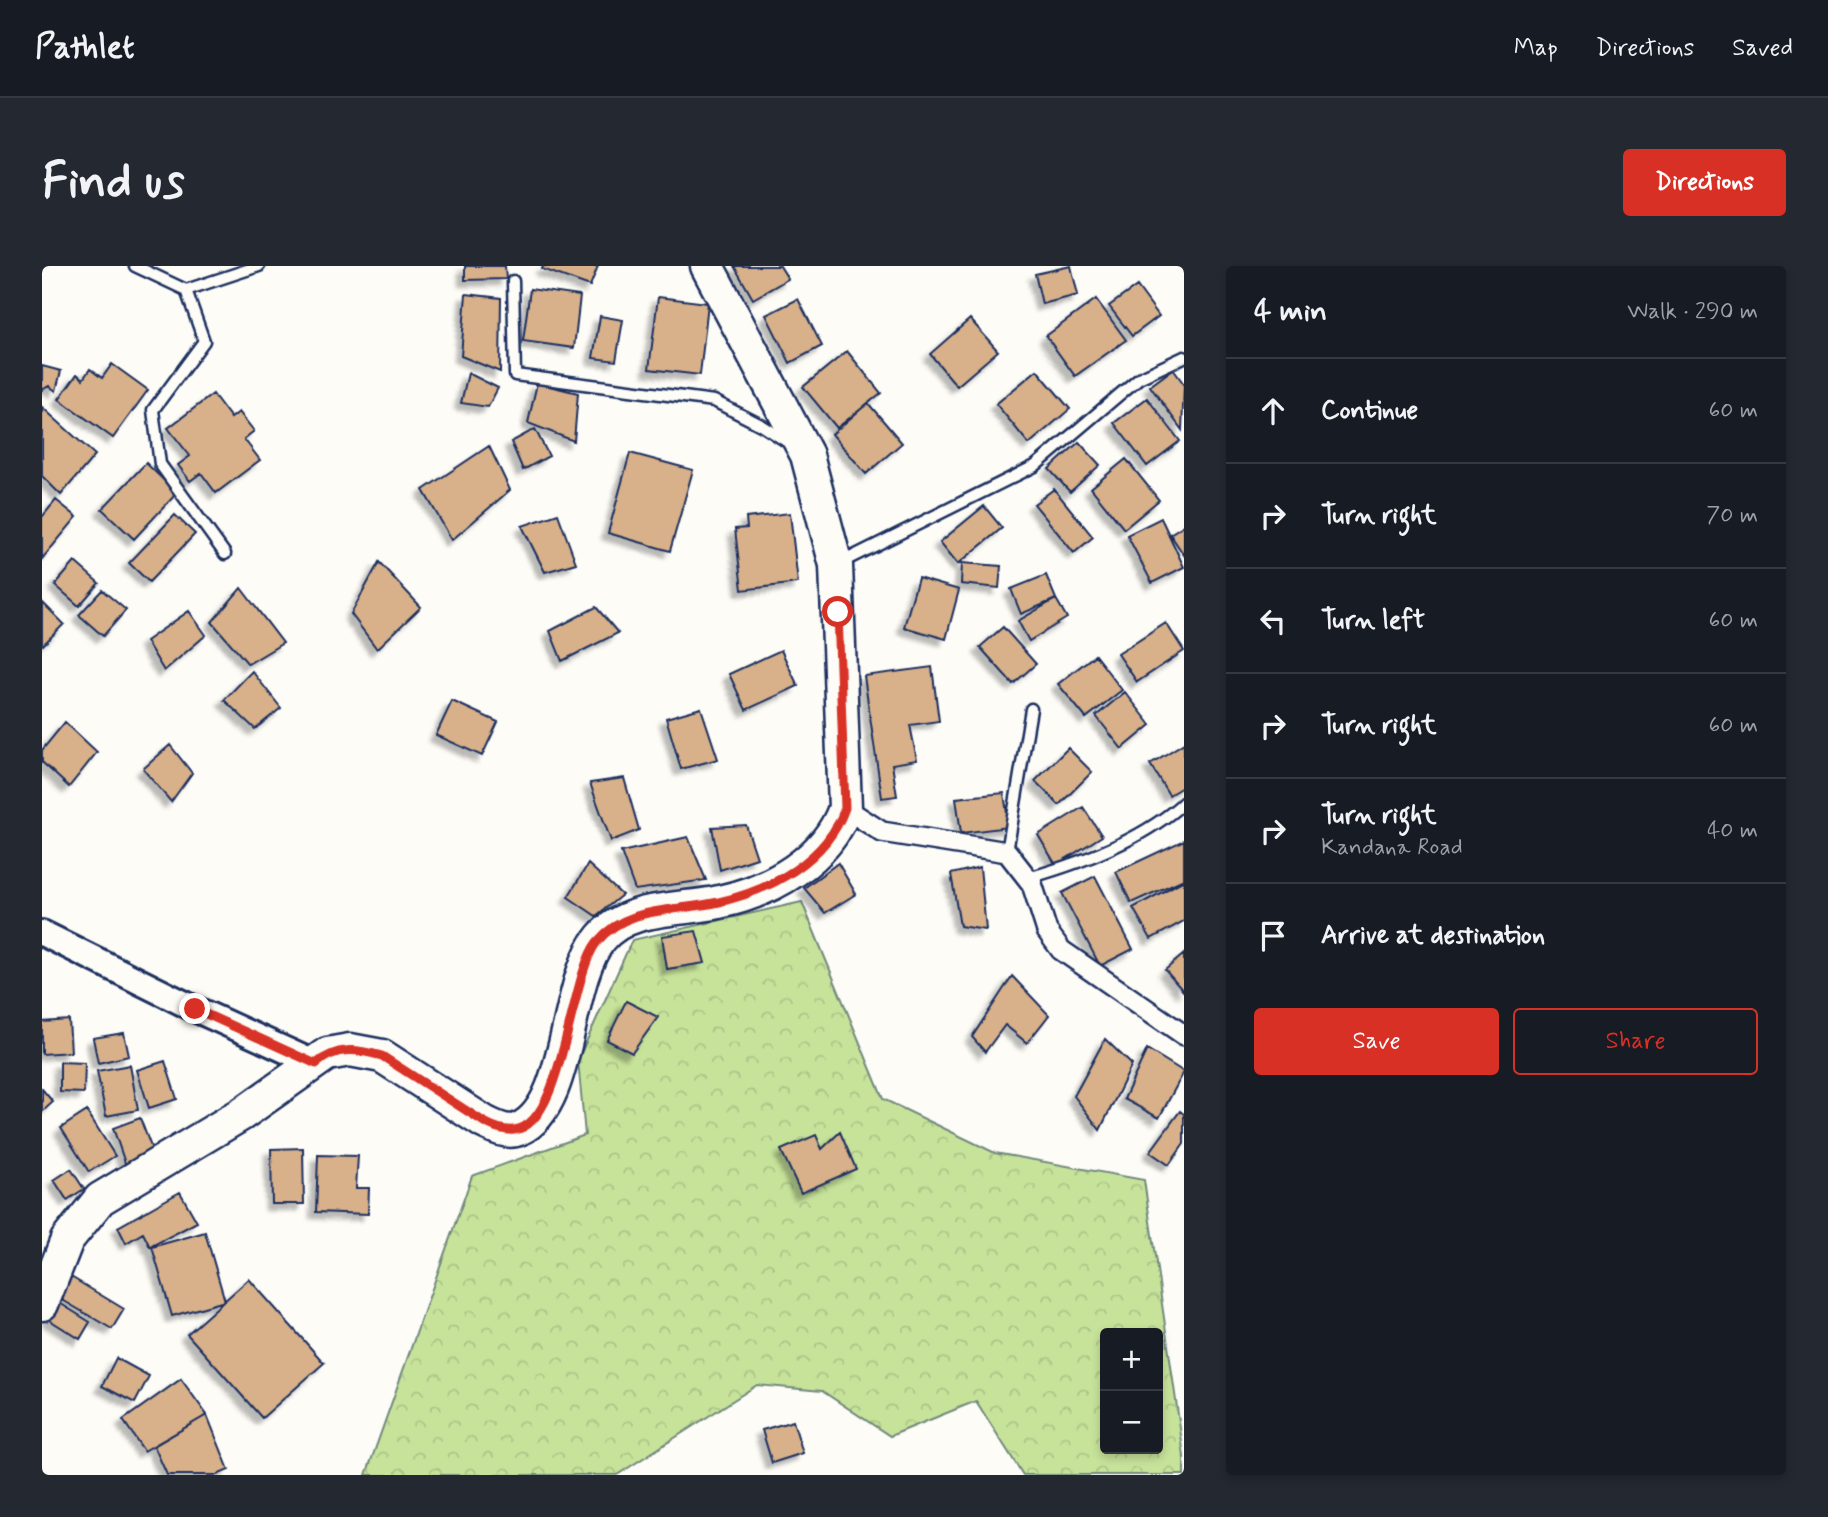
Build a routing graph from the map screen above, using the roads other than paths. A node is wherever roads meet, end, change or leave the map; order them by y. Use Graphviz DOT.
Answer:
graph roads {
  1 [pos="135,266"];
  2 [pos="259,266"];
  3 [pos="707,266"];
  4 [pos="513,281"];
  5 [pos="186,290"];
  6 [pos="1184,357"];
  7 [pos="807,455"];
  8 [pos="225,554"];
  9 [pos="836,565"];
  10 [pos="1031,709"];
  11 [pos="1184,802"];
  12 [pos="845,808"];
  13 [pos="1007,852"];
  14 [pos="1028,878"];
  15 [pos="42,933"];
  16 [pos="1184,1035"];
  17 [pos="316,1064"];
  18 [pos="42,1304"];
  1 -- 5 [label="lane"];
  2 -- 5 [label="lane"];
  3 -- 7 [label="main road"];
  4 -- 7 [label="lane"];
  5 -- 8 [label="lane"];
  6 -- 9 [label="lane"];
  7 -- 9 [label="main road"];
  9 -- 12 [label="main road"];
  10 -- 13 [label="lane"];
  11 -- 14 [label="lane"];
  12 -- 13 [label="street"];
  12 -- 17 [label="main road"];
  13 -- 14 [label="street"];
  14 -- 16 [label="street"];
  15 -- 17 [label="street"];
  17 -- 18 [label="main road"];
}
